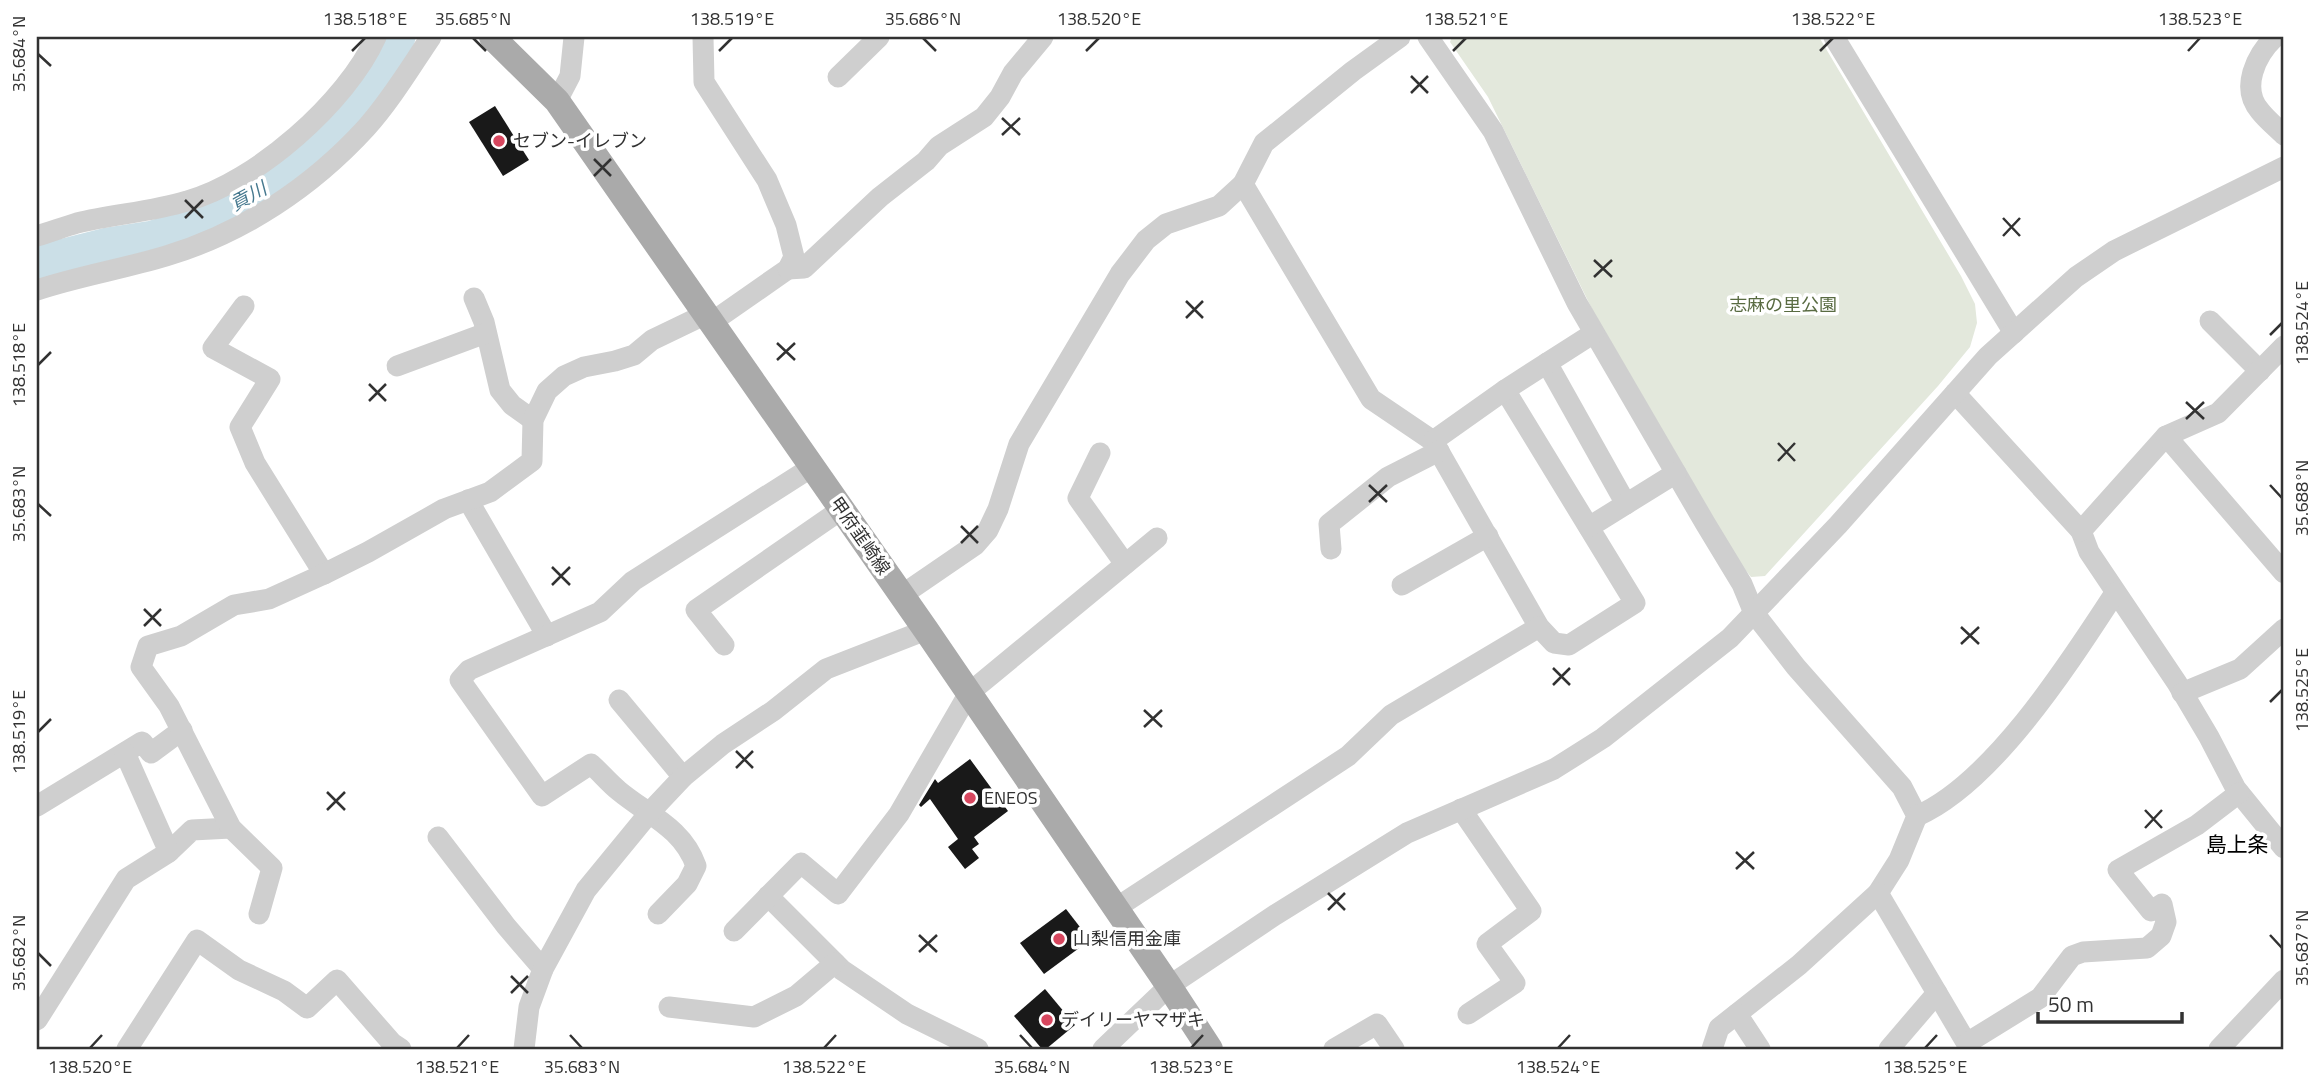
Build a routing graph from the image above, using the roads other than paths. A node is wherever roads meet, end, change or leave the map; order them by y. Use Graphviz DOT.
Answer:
graph roads {
  1 [pos="376,37"];
  2 [pos="431,37"];
  3 [pos="492,37"];
  4 [pos="574,37"];
  5 [pos="703,37"];
  6 [pos="879,37"];
  7 [pos="1043,37"];
  8 [pos="1400,37"];
  9 [pos="1428,37"];
  10 [pos="1834,37"];
  11 [pos="2275,37"];
  12 [pos="838,77"];
  13 [pos="557,101"];
  14 [pos="2284,135"];
  15 [pos="2284,167"];
  16 [pos="1243,184"];
  17 [pos="37,236"];
  18 [pos="788,269"];
  19 [pos="37,290"];
  20 [pos="474,298"];
  21 [pos="244,306"];
  22 [pos="709,318"];
  23 [pos="2210,321"];
  24 [pos="486,333"];
  25 [pos="1594,333"];
  26 [pos="2014,333"];
  27 [pos="2284,346"];
  28 [pos="1547,363"];
  29 [pos="397,366"];
  30 [pos="2260,371"];
  31 [pos="1505,390"];
  32 [pos="1955,393"];
  33 [pos="533,420"];
  34 [pos="2166,436"];
  35 [pos="1436,446"];
  36 [pos="1100,453"];
  37 [pos="812,467"];
  38 [pos="1676,473"];
  39 [pos="468,500"];
  40 [pos="1626,504"];
  41 [pos="842,509"];
  42 [pos="1589,527"];
  43 [pos="2081,531"];
  44 [pos="1488,536"];
  45 [pos="1157,538"];
  46 [pos="1331,549"];
  47 [pos="1125,564"];
  48 [pos="324,573"];
  49 [pos="2284,573"];
  50 [pos="1402,585"];
  51 [pos="2115,593"];
  52 [pos="902,595"];
  53 [pos="1754,613"];
  54 [pos="1539,627"];
  55 [pos="2284,629"];
  56 [pos="926,630"];
  57 [pos="547,636"];
  58 [pos="724,645"];
  59 [pos="969,693"];
  60 [pos="2182,693"];
  61 [pos="619,700"];
  62 [pos="181,730"];
  63 [pos="125,753"];
  64 [pos="683,777"];
  65 [pos="2239,793"];
  66 [pos="37,806"];
  67 [pos="1461,809"];
  68 [pos="650,812"];
  69 [pos="1917,816"];
  70 [pos="232,828"];
  71 [pos="438,837"];
  72 [pos="2284,848"];
  73 [pos="169,852"];
  74 [pos="1878,893"];
  75 [pos="768,896"];
  76 [pos="1116,908"];
  77 [pos="258,914"];
  78 [pos="658,914"];
  79 [pos="734,931"];
  80 [pos="835,963"];
  81 [pos="543,969"];
  82 [pos="2284,980"];
  83 [pos="1169,986"];
  84 [pos="1937,993"];
  85 [pos="669,1007"];
  86 [pos="39,1010"];
  87 [pos="1468,1014"];
  88 [pos="1737,1014"];
  89 [pos="1969,1046"];
  90 [pos="127,1049"];
  91 [pos="401,1049"];
  92 [pos="524,1049"];
  93 [pos="978,1049"];
  94 [pos="1103,1049"];
  95 [pos="1210,1049"];
  96 [pos="1334,1049"];
  97 [pos="1394,1049"];
  98 [pos="1712,1049"];
  99 [pos="1760,1049"];
  100 [pos="1889,1049"];
  101 [pos="2219,1049"];
  1 -- 17 [label="street"];
  2 -- 19 [label="street"];
  3 -- 13 [label="main road, 甲府韮崎線"];
  4 -- 13 [label="street"];
  5 -- 18 [label="street"];
  6 -- 12 [label="street"];
  7 -- 18 [label="street"];
  8 -- 16 [label="street"];
  9 -- 25 [label="street"];
  10 -- 26 [label="street"];
  11 -- 14 [label="street"];
  13 -- 22 [label="main road, 甲府韮崎線"];
  15 -- 26 [label="street"];
  16 -- 35 [label="street"];
  16 -- 52 [label="street"];
  18 -- 22 [label="street"];
  20 -- 24 [label="street"];
  21 -- 48 [label="street"];
  22 -- 33 [label="street"];
  22 -- 37 [label="main road, 甲府韮崎線"];
  23 -- 30 [label="street"];
  24 -- 29 [label="street"];
  24 -- 33 [label="street"];
  25 -- 28 [label="street"];
  25 -- 38 [label="street"];
  26 -- 32 [label="street"];
  27 -- 30 [label="street"];
  28 -- 31 [label="street"];
  28 -- 40 [label="street"];
  30 -- 34 [label="street"];
  31 -- 35 [label="street"];
  31 -- 42 [label="street"];
  32 -- 43 [label="street"];
  32 -- 53 [label="street"];
  33 -- 39 [label="street"];
  34 -- 43 [label="street"];
  34 -- 49 [label="street"];
  35 -- 44 [label="street"];
  35 -- 46 [label="street"];
  36 -- 47 [label="street"];
  37 -- 41 [label="main road, 甲府韮崎線"];
  37 -- 57 [label="street"];
  38 -- 40 [label="street"];
  38 -- 53 [label="street"];
  39 -- 48 [label="street"];
  39 -- 57 [label="street"];
  40 -- 42 [label="street"];
  41 -- 52 [label="main road, 甲府韮崎線"];
  41 -- 58 [label="street"];
  42 -- 54 [label="street"];
  43 -- 51 [label="street"];
  44 -- 50 [label="street"];
  44 -- 54 [label="street"];
  45 -- 47 [label="street"];
  47 -- 59 [label="street"];
  48 -- 62 [label="street"];
  51 -- 60 [label="street"];
  51 -- 69 [label="street"];
  52 -- 56 [label="main road, 甲府韮崎線"];
  53 -- 67 [label="street"];
  53 -- 69 [label="street"];
  54 -- 76 [label="street"];
  55 -- 60 [label="street"];
  56 -- 59 [label="main road, 甲府韮崎線"];
  56 -- 64 [label="street"];
  57 -- 68 [label="street"];
  59 -- 75 [label="street"];
  59 -- 76 [label="main road, 甲府韮崎線"];
  60 -- 65 [label="street"];
  61 -- 64 [label="street"];
  62 -- 63 [label="street"];
  62 -- 70 [label="street"];
  63 -- 66 [label="street"];
  63 -- 73 [label="street"];
  64 -- 68 [label="street"];
  65 -- 72 [label="street"];
  65 -- 89 [label="street"];
  67 -- 83 [label="street"];
  67 -- 87 [label="street"];
  68 -- 78 [label="street"];
  68 -- 81 [label="street"];
  69 -- 74 [label="street"];
  70 -- 73 [label="street"];
  70 -- 77 [label="street"];
  71 -- 81 [label="street"];
  73 -- 86 [label="street"];
  74 -- 84 [label="street"];
  74 -- 88 [label="street"];
  75 -- 79 [label="street"];
  75 -- 80 [label="street"];
  76 -- 83 [label="main road, 甲府韮崎線"];
  80 -- 85 [label="street"];
  80 -- 93 [label="street"];
  81 -- 92 [label="street"];
  82 -- 101 [label="street"];
  83 -- 94 [label="street"];
  83 -- 95 [label="main road, 甲府韮崎線"];
  84 -- 89 [label="street"];
  84 -- 100 [label="street"];
  88 -- 98 [label="street"];
  88 -- 99 [label="street"];
  90 -- 91 [label="street"];
  96 -- 97 [label="street"];
}
